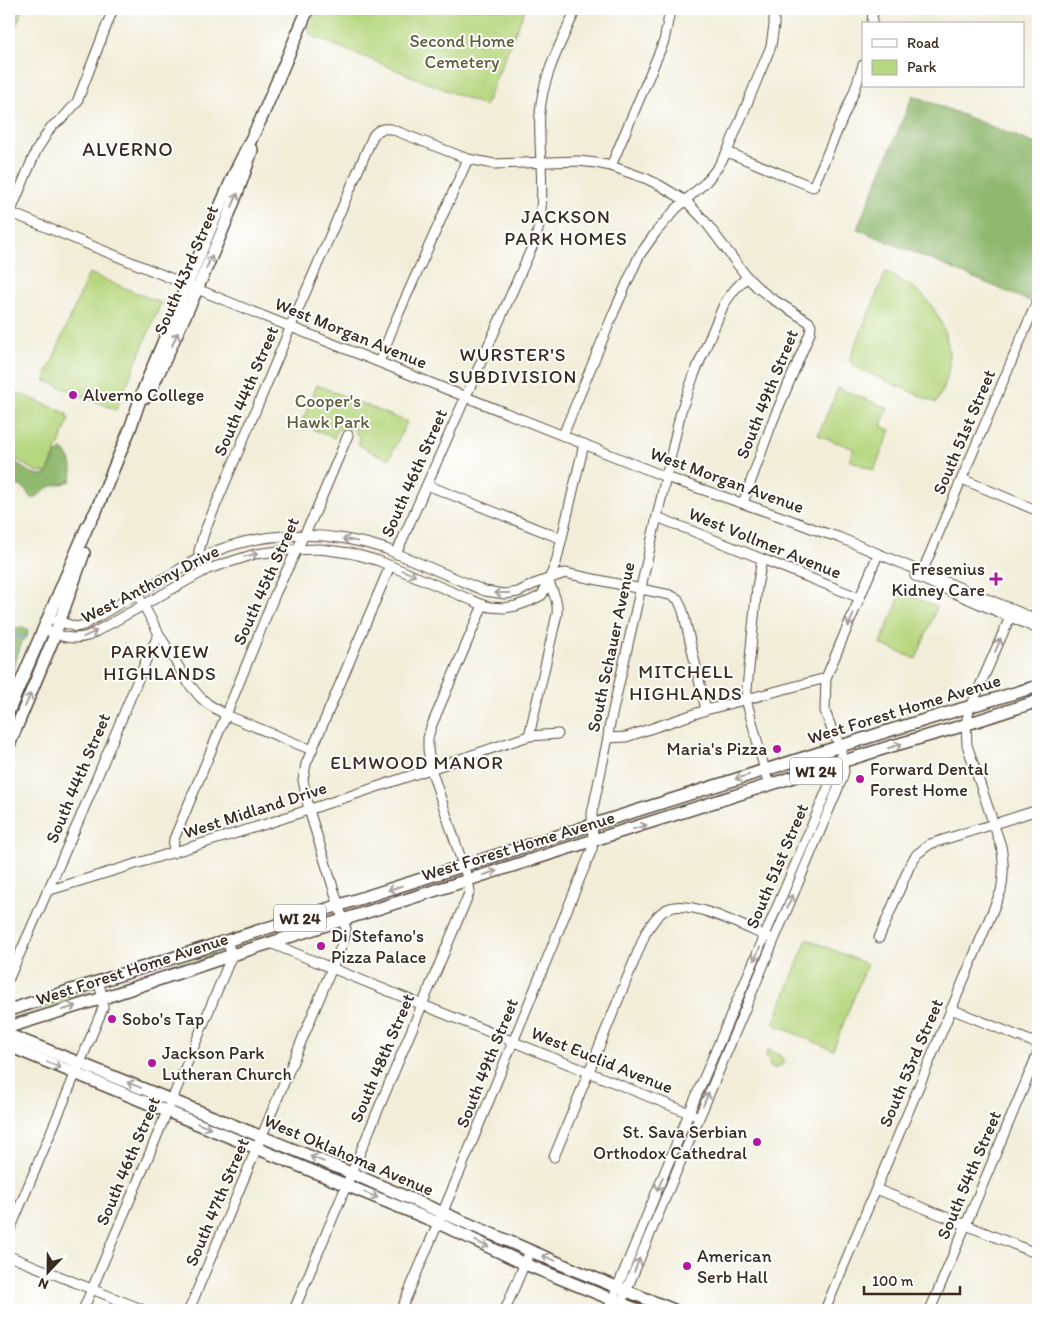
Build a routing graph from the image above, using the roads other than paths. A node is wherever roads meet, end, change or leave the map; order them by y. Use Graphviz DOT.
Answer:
graph roads {
  1 [pos="113,9"];
  2 [pos="308,9"];
  3 [pos="576,9"];
  4 [pos="668,9"];
  5 [pos="774,9"];
  6 [pos="873,9"];
  7 [pos="872,22"];
  8 [pos="862,68"];
  9 [pos="727,152"];
  10 [pos="468,159"];
  11 [pos="541,163"];
  12 [pos="611,166"];
  13 [pos="686,200"];
  14 [pos="9,212"];
  15 [pos="747,278"];
  16 [pos="192,286"];
  17 [pos="1038,299"];
  18 [pos="291,326"];
  19 [pos="379,362"];
  20 [pos="466,396"];
  21 [pos="348,435"];
  22 [pos="563,435"];
  23 [pos="584,444"];
  24 [pos="666,477"];
  25 [pos="962,479"];
  26 [pos="427,485"];
  27 [pos="743,503"];
  28 [pos="1038,511"];
  29 [pos="657,517"];
  30 [pos="822,532"];
  31 [pos="304,535"];
  32 [pos="562,539"];
  33 [pos="297,549"];
  34 [pos="396,554"];
  35 [pos="199,558"];
  36 [pos="876,559"];
  37 [pos="762,560"];
  38 [pos="390,566"];
  39 [pos="921,575"];
  40 [pos="548,579"];
  41 [pos="639,589"];
  42 [pos="137,593"];
  43 [pos="860,598"];
  44 [pos="483,605"];
  45 [pos="143,606"];
  46 [pos="1010,613"];
  47 [pos="54,620"];
  48 [pos="1038,620"];
  49 [pos="44,629"];
  50 [pos="1038,629"];
  51 [pos="55,634"];
  52 [pos="159,634"];
  53 [pos="826,678"];
  54 [pos="1038,686"];
  55 [pos="746,699"];
  56 [pos="1038,701"];
  57 [pos="972,706"];
  58 [pos="9,710"];
  59 [pos="706,710"];
  60 [pos="226,715"];
  61 [pos="966,724"];
  62 [pos="558,734"];
  63 [pos="529,736"];
  64 [pos="608,738"];
  65 [pos="9,745"];
  66 [pos="840,746"];
  67 [pos="312,750"];
  68 [pos="840,763"];
  69 [pos="431,769"];
  70 [pos="764,770"];
  71 [pos="769,786"];
  72 [pos="309,810"];
  73 [pos="1038,810"];
  74 [pos="993,825"];
  75 [pos="592,826"];
  76 [pos="593,841"];
  77 [pos="173,853"];
  78 [pos="465,873"];
  79 [pos="47,891"];
  80 [pos="341,913"];
  81 [pos="769,937"];
  82 [pos="879,938"];
  83 [pos="227,941"];
  84 [pos="270,944"];
  85 [pos="232,955"];
  86 [pos="332,968"];
  87 [pos="9,978"];
  88 [pos="98,981"];
  89 [pos="103,998"];
  90 [pos="422,1005"];
  91 [pos="951,1009"];
  92 [pos="9,1010"];
  93 [pos="22,1022"];
  94 [pos="9,1027"];
  95 [pos="9,1035"];
  96 [pos="22,1040"];
  97 [pos="513,1042"];
  98 [pos="1038,1044"];
  99 [pos="9,1046"];
  100 [pos="1038,1053"];
  101 [pos="78,1068"];
  102 [pos="589,1072"];
  103 [pos="172,1100"];
  104 [pos="167,1111"];
  105 [pos="689,1113"];
  106 [pos="699,1117"];
  107 [pos="262,1137"];
  108 [pos="257,1148"];
  109 [pos="554,1157"];
  110 [pos="351,1173"];
  111 [pos="346,1185"];
  112 [pos="876,1189"];
  113 [pos="440,1218"];
  114 [pos="966,1225"];
  115 [pos="9,1232"];
  116 [pos="530,1251"];
  117 [pos="1038,1254"];
  118 [pos="9,1256"];
  119 [pos="525,1264"];
  120 [pos="539,1270"];
  121 [pos="577,1270"];
  122 [pos="92,1289"];
  123 [pos="622,1289"];
  124 [pos="615,1306"];
  125 [pos="83,1310"];
  126 [pos="144,1310"];
  127 [pos="189,1310"];
  128 [pos="294,1310"];
  129 [pos="401,1310"];
  130 [pos="505,1310"];
  131 [pos="638,1310"];
  132 [pos="674,1310"];
  133 [pos="825,1310"];
  134 [pos="930,1310"];
  1 -- 14 [label="street"];
  2 -- 16 [label="main road, South 43rd Street"];
  3 -- 11 [label="street, South 46th Street"];
  4 -- 12 [label="street"];
  5 -- 9 [label="street"];
  6 -- 7 [label="street"];
  8 -- 9 [label="street"];
  9 -- 13 [label="street"];
  10 -- 11 [label="street"];
  10 -- 18 [label="street, South 44th Street"];
  10 -- 19 [label="street"];
  11 -- 12 [label="street"];
  11 -- 20 [label="street, South 46th Street"];
  12 -- 13 [label="street"];
  13 -- 15 [label="street"];
  13 -- 22 [label="street"];
  14 -- 16 [label="street, West Morgan Avenue"];
  15 -- 24 [label="street"];
  15 -- 27 [label="street, South 49th Street"];
  16 -- 18 [label="street, West Morgan Avenue"];
  16 -- 47 [label="main road, South 43rd Street"];
  17 -- 25 [label="street, South 51st Street"];
  18 -- 19 [label="street, West Morgan Avenue"];
  18 -- 35 [label="street, South 44th Street"];
  19 -- 20 [label="street, West Morgan Avenue"];
  20 -- 22 [label="street, West Morgan Avenue"];
  20 -- 26 [label="street, South 46th Street"];
  21 -- 31 [label="street, South 45th Street"];
  22 -- 23 [label="street, West Morgan Avenue"];
  23 -- 24 [label="street, West Morgan Avenue"];
  23 -- 32 [label="street"];
  24 -- 27 [label="street, West Morgan Avenue"];
  24 -- 29 [label="street, South Schauer Avenue"];
  25 -- 28 [label="street"];
  25 -- 39 [label="street, South 51st Street"];
  26 -- 32 [label="street"];
  26 -- 34 [label="street, South 46th Street"];
  27 -- 30 [label="street, West Morgan Avenue"];
  29 -- 37 [label="street, West Vollmer Avenue"];
  29 -- 41 [label="street, South Schauer Avenue"];
  30 -- 36 [label="street, West Morgan Avenue"];
  30 -- 39 [label="street, West Morgan Avenue"];
  31 -- 33 [label="street, South 45th Street"];
  34 -- 31 [label="street, West Anthony Drive, one-way"];
  31 -- 35 [label="street, West Anthony Drive"];
  32 -- 40 [label="street"];
  33 -- 38 [label="street, West Anthony Drive"];
  45 -- 33 [label="street, West Anthony Drive, one-way"];
  33 -- 60 [label="street, South 45th Street"];
  40 -- 34 [label="street, West Anthony Drive, one-way"];
  35 -- 42 [label="street, West Anthony Drive"];
  36 -- 39 [label="street, West Morgan Avenue"];
  36 -- 43 [label="street"];
  37 -- 43 [label="street, West Vollmer Avenue"];
  37 -- 55 [label="street"];
  38 -- 44 [label="street, West Anthony Drive, one-way"];
  38 -- 67 [label="street"];
  39 -- 46 [label="street, West Morgan Avenue"];
  40 -- 41 [label="street, West Anthony Drive"];
  40 -- 44 [label="street, West Anthony Drive"];
  40 -- 63 [label="street"];
  41 -- 59 [label="street, West Anthony Drive"];
  41 -- 64 [label="street, South Schauer Avenue"];
  42 -- 45 [label="street"];
  42 -- 47 [label="street, West Anthony Drive"];
  43 -- 53 [label="street, one-way"];
  44 -- 69 [label="street"];
  51 -- 45 [label="street, West Anthony Drive, one-way"];
  45 -- 52 [label="street"];
  46 -- 48 [label="street, West Morgan Avenue"];
  46 -- 50 [label="street, West Morgan Avenue"];
  57 -- 46 [label="street, one-way"];
  47 -- 49 [label="main road, South 43rd Street"];
  47 -- 51 [label="main road, South 43rd Street"];
  49 -- 51 [label="street, West Anthony Drive"];
  49 -- 58 [label="main road, South 43rd Street"];
  65 -- 51 [label="main road, South 43rd Street, one-way"];
  52 -- 60 [label="street"];
  52 -- 79 [label="street, South 44th Street"];
  53 -- 55 [label="street"];
  53 -- 66 [label="street"];
  54 -- 57 [label="main road, West Forest Home Avenue / WI 24"];
  55 -- 59 [label="street"];
  55 -- 70 [label="street"];
  56 -- 61 [label="main road, West Forest Home Avenue / WI 24"];
  57 -- 61 [label="street"];
  57 -- 66 [label="main road, West Forest Home Avenue / WI 24"];
  59 -- 64 [label="street"];
  60 -- 67 [label="street"];
  60 -- 77 [label="street, South 45th Street"];
  68 -- 61 [label="main road, West Forest Home Avenue / WI 24, one-way"];
  61 -- 74 [label="street, South 53rd Street"];
  62 -- 63 [label="street, West Midland Drive"];
  63 -- 69 [label="street, West Midland Drive"];
  64 -- 75 [label="street, South Schauer Avenue"];
  66 -- 68 [label="street, South 51st Street"];
  66 -- 70 [label="main road, West Forest Home Avenue / WI 24"];
  67 -- 72 [label="street"];
  68 -- 71 [label="main road, West Forest Home Avenue / WI 24"];
  68 -- 81 [label="street, South 51st Street"];
  69 -- 72 [label="street, West Midland Drive"];
  69 -- 78 [label="street"];
  70 -- 71 [label="street"];
  70 -- 75 [label="main road, West Forest Home Avenue / WI 24, one-way"];
  76 -- 71 [label="main road, West Forest Home Avenue / WI 24, one-way"];
  72 -- 77 [label="street, West Midland Drive"];
  72 -- 80 [label="street"];
  73 -- 74 [label="street"];
  74 -- 82 [label="street"];
  74 -- 91 [label="street, South 53rd Street"];
  75 -- 76 [label="street, South 49th Street"];
  75 -- 78 [label="main road, West Forest Home Avenue / WI 24"];
  78 -- 76 [label="main road, West Forest Home Avenue / WI 24, one-way"];
  76 -- 97 [label="street, South 49th Street"];
  77 -- 79 [label="street, West Midland Drive"];
  78 -- 80 [label="main road, West Forest Home Avenue / WI 24"];
  78 -- 90 [label="street, South 48th Street"];
  79 -- 87 [label="street, South 44th Street"];
  80 -- 83 [label="main road, West Forest Home Avenue / WI 24"];
  80 -- 84 [label="main road, West Forest Home Avenue / WI 24"];
  80 -- 86 [label="street, South 47th Street"];
  81 -- 102 [label="street"];
  81 -- 105 [label="street, South 51st Street, one-way"];
  106 -- 81 [label="street, South 51st Street, one-way"];
  83 -- 85 [label="street"];
  83 -- 88 [label="main road, West Forest Home Avenue / WI 24"];
  84 -- 85 [label="main road, West Forest Home Avenue / WI 24"];
  84 -- 86 [label="street, West Euclid Avenue"];
  85 -- 89 [label="main road, West Forest Home Avenue / WI 24"];
  85 -- 103 [label="street, South 46th Street"];
  86 -- 90 [label="street, West Euclid Avenue"];
  86 -- 107 [label="street, South 47th Street"];
  88 -- 89 [label="street"];
  88 -- 92 [label="main road, West Forest Home Avenue / WI 24"];
  93 -- 89 [label="main road, West Forest Home Avenue / WI 24, one-way"];
  89 -- 101 [label="street"];
  90 -- 97 [label="street, West Euclid Avenue"];
  90 -- 110 [label="street, South 48th Street"];
  91 -- 98 [label="street"];
  91 -- 112 [label="street, South 53rd Street"];
  93 -- 94 [label="main road, West Forest Home Avenue / WI 24"];
  93 -- 96 [label="main road"];
  95 -- 96 [label="main road, West Oklahoma Avenue"];
  96 -- 101 [label="main road, West Oklahoma Avenue"];
  97 -- 102 [label="street, West Euclid Avenue"];
  97 -- 113 [label="street, South 49th Street"];
  99 -- 101 [label="main road, West Oklahoma Avenue, one-way"];
  100 -- 114 [label="street, South 54th Street"];
  103 -- 101 [label="main road, West Oklahoma Avenue, one-way"];
  101 -- 104 [label="main road, West Oklahoma Avenue"];
  101 -- 115 [label="street"];
  102 -- 105 [label="street, West Euclid Avenue"];
  102 -- 109 [label="street"];
  103 -- 104 [label="street, South 46th Street"];
  103 -- 107 [label="main road, West Oklahoma Avenue"];
  104 -- 108 [label="main road, West Oklahoma Avenue, one-way"];
  104 -- 122 [label="street, South 46th Street"];
  105 -- 106 [label="street, West Euclid Avenue"];
  105 -- 123 [label="street, South 51st Street, one-way"];
  123 -- 106 [label="street, South 51st Street, one-way"];
  107 -- 108 [label="street, South 47th Street"];
  110 -- 107 [label="main road, West Oklahoma Avenue, one-way"];
  108 -- 111 [label="main road, West Oklahoma Avenue"];
  108 -- 127 [label="street, South 47th Street"];
  110 -- 111 [label="street, South 48th Street"];
  110 -- 113 [label="main road, West Oklahoma Avenue"];
  111 -- 113 [label="main road, West Oklahoma Avenue, one-way"];
  111 -- 128 [label="street, South 48th Street"];
  112 -- 114 [label="street"];
  112 -- 133 [label="street, South 53rd Street"];
  113 -- 116 [label="main road, West Oklahoma Avenue"];
  113 -- 119 [label="main road, West Oklahoma Avenue, one-way"];
  113 -- 129 [label="street, South 49th Street"];
  114 -- 117 [label="street"];
  114 -- 134 [label="street, South 54th Street"];
  116 -- 119 [label="street"];
  121 -- 116 [label="main road, West Oklahoma Avenue, one-way"];
  118 -- 122 [label="street"];
  119 -- 120 [label="main road, West Oklahoma Avenue"];
  119 -- 130 [label="street"];
  120 -- 121 [label="main road"];
  120 -- 124 [label="main road, West Oklahoma Avenue"];
  121 -- 123 [label="main road, West Oklahoma Avenue"];
  122 -- 125 [label="street, South 46th Street"];
  122 -- 126 [label="street"];
  123 -- 124 [label="street, South 51st Street"];
  123 -- 132 [label="main road, West Oklahoma Avenue"];
  124 -- 131 [label="main road, West Oklahoma Avenue"];
}
